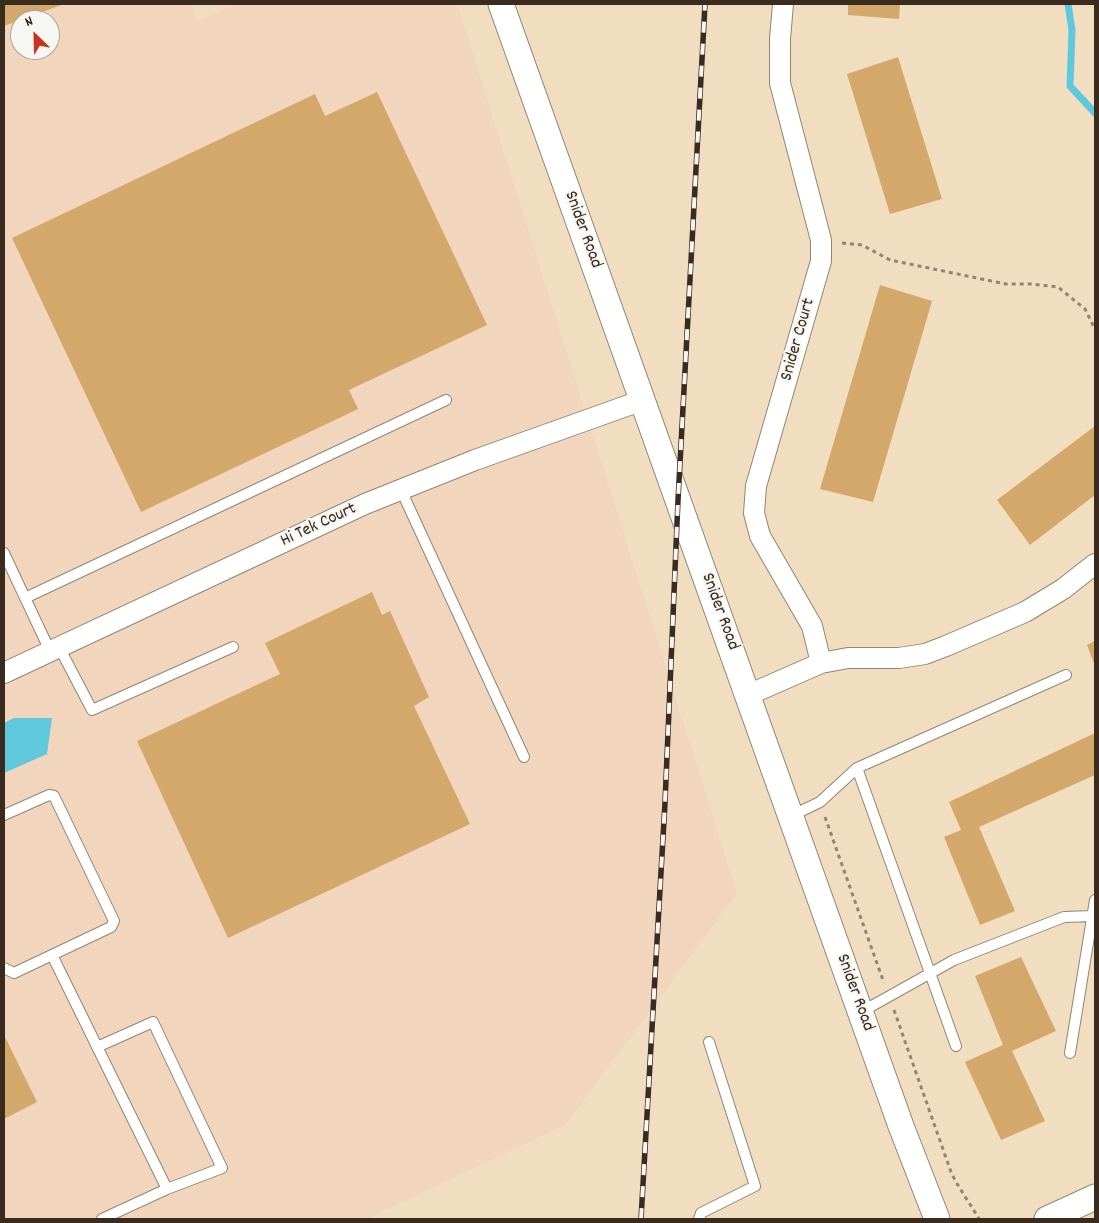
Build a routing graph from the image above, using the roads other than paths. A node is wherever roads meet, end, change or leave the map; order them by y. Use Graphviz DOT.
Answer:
graph roads {
  1 [pos="501,4"];
  2 [pos="783,4"];
  3 [pos="446,400"];
  4 [pos="643,400"];
  5 [pos="401,490"];
  6 [pos="4,553"];
  7 [pos="1095,564"];
  8 [pos="25,598"];
  9 [pos="233,647"];
  10 [pos="54,649"];
  11 [pos="821,663"];
  12 [pos="4,673"];
  13 [pos="1066,675"];
  14 [pos="748,695"];
  15 [pos="524,757"];
  16 [pos="857,768"];
  17 [pos="4,815"];
  18 [pos="791,816"];
  19 [pos="1095,900"];
  20 [pos="1093,916"];
  21 [pos="52,955"];
  22 [pos="4,968"];
  23 [pos="930,973"];
  24 [pos="861,1012"];
  25 [pos="709,1042"];
  26 [pos="956,1046"];
  27 [pos="97,1047"];
  28 [pos="1070,1053"];
  29 [pos="167,1189"];
  30 [pos="1095,1197"];
  31 [pos="102,1219"];
  32 [pos="699,1219"];
  33 [pos="937,1219"];
  34 [pos="1046,1219"];
  1 -- 4 [label="street, Snider Road"];
  2 -- 11 [label="street, Snider Court"];
  3 -- 8 [label="lane"];
  4 -- 5 [label="street, Hi Tek Court"];
  4 -- 14 [label="street, Snider Road"];
  5 -- 10 [label="street, Hi Tek Court"];
  5 -- 15 [label="lane"];
  6 -- 8 [label="lane"];
  7 -- 11 [label="street"];
  8 -- 10 [label="lane"];
  9 -- 10 [label="lane"];
  10 -- 12 [label="street, Hi Tek Court"];
  11 -- 14 [label="street"];
  13 -- 16 [label="lane"];
  14 -- 18 [label="street, Snider Road"];
  16 -- 18 [label="lane"];
  16 -- 23 [label="lane"];
  17 -- 21 [label="lane"];
  18 -- 24 [label="street, Snider Road"];
  19 -- 20 [label="lane"];
  20 -- 23 [label="lane"];
  20 -- 28 [label="lane"];
  21 -- 22 [label="lane"];
  21 -- 27 [label="lane"];
  23 -- 24 [label="lane"];
  23 -- 26 [label="lane"];
  24 -- 33 [label="street, Snider Road"];
  25 -- 32 [label="lane"];
  27 -- 29 [label="lane"];
  27 -- 29 [label="lane"];
  29 -- 31 [label="lane"];
  30 -- 34 [label="street"];
}
